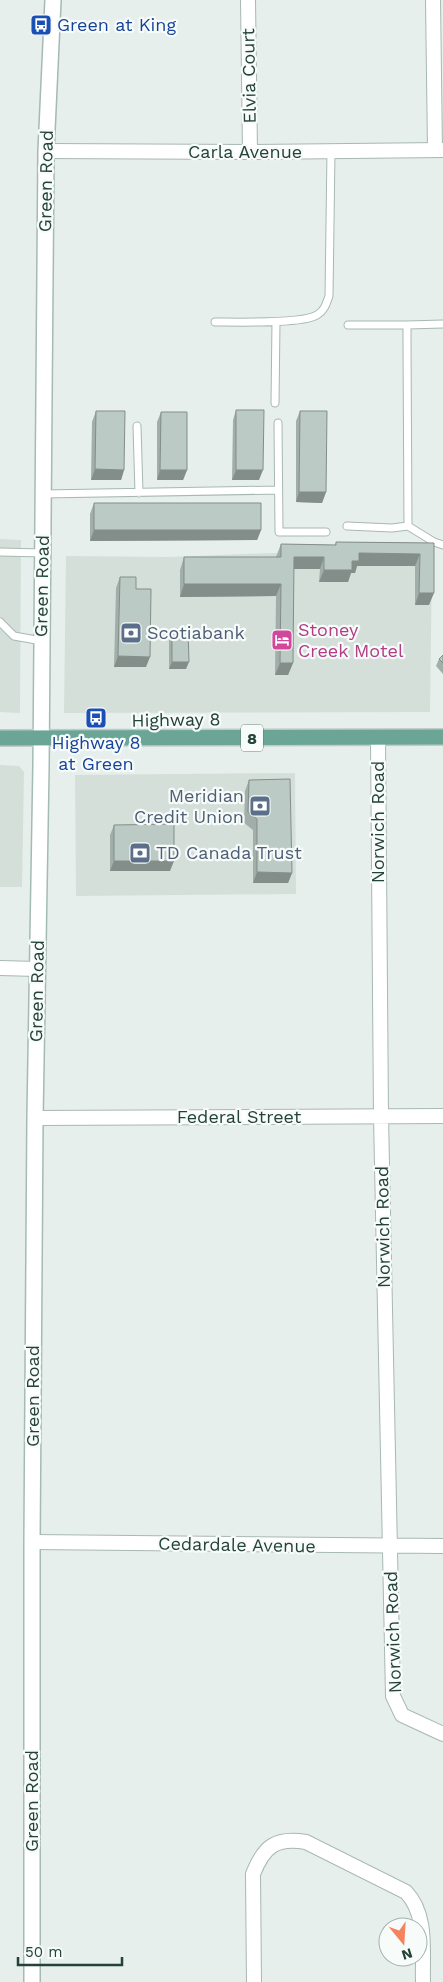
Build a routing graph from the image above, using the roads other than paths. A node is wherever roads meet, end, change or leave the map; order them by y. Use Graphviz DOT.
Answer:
graph roads {
  1 [pos="53,0"];
  2 [pos="248,0"];
  3 [pos="433,0"];
  4 [pos="439,150"];
  5 [pos="46,151"];
  6 [pos="331,151"];
  7 [pos="250,152"];
  8 [pos="215,322"];
  9 [pos="276,322"];
  10 [pos="443,324"];
  11 [pos="348,325"];
  12 [pos="407,325"];
  13 [pos="275,403"];
  14 [pos="278,423"];
  15 [pos="137,426"];
  16 [pos="278,490"];
  17 [pos="139,492"];
  18 [pos="43,494"];
  19 [pos="347,526"];
  20 [pos="408,526"];
  21 [pos="326,532"];
  22 [pos="443,545"];
  23 [pos="0,552"];
  24 [pos="42,553"];
  25 [pos="0,622"];
  26 [pos="42,642"];
  27 [pos="378,737"];
  28 [pos="0,738"];
  29 [pos="443,738"];
  30 [pos="41,740"];
  31 [pos="0,968"];
  32 [pos="37,969"];
  33 [pos="381,1116"];
  34 [pos="443,1116"];
  35 [pos="35,1118"];
  36 [pos="32,1542"];
  37 [pos="443,1546"];
  38 [pos="390,1547"];
  39 [pos="443,1734"];
  40 [pos="32,1982"];
  41 [pos="254,1982"];
  42 [pos="423,1982"];
  1 -- 5 [label="street, Green Road"];
  2 -- 7 [label="street, Elvia Court"];
  3 -- 4 [label="street"];
  4 -- 6 [label="street, Carla Avenue"];
  5 -- 7 [label="street, Carla Avenue"];
  5 -- 18 [label="street, Green Road"];
  6 -- 7 [label="street, Carla Avenue"];
  6 -- 9 [label="lane"];
  8 -- 9 [label="lane"];
  9 -- 13 [label="lane"];
  10 -- 12 [label="lane"];
  11 -- 12 [label="lane"];
  12 -- 20 [label="lane"];
  14 -- 16 [label="lane"];
  15 -- 17 [label="lane"];
  16 -- 17 [label="lane"];
  16 -- 21 [label="lane"];
  17 -- 18 [label="lane"];
  18 -- 24 [label="street, Green Road"];
  19 -- 20 [label="lane"];
  20 -- 22 [label="lane"];
  23 -- 24 [label="lane"];
  24 -- 26 [label="street, Green Road"];
  25 -- 26 [label="lane"];
  26 -- 30 [label="street, Green Road"];
  27 -- 29 [label="main road, Highway 8 / 8"];
  27 -- 30 [label="main road, Highway 8 / 8"];
  27 -- 33 [label="street, Norwich Road"];
  28 -- 30 [label="main road, Highway 8 / 8"];
  30 -- 32 [label="street, Green Road"];
  31 -- 32 [label="street"];
  32 -- 35 [label="street, Green Road"];
  33 -- 34 [label="street, Federal Street"];
  33 -- 35 [label="street, Federal Street"];
  33 -- 38 [label="street, Norwich Road"];
  35 -- 36 [label="street, Green Road"];
  36 -- 38 [label="street, Cedardale Avenue"];
  36 -- 40 [label="street, Green Road"];
  37 -- 38 [label="street, Cedardale Avenue"];
  38 -- 39 [label="street, Norwich Road"];
  41 -- 42 [label="street"];
}
